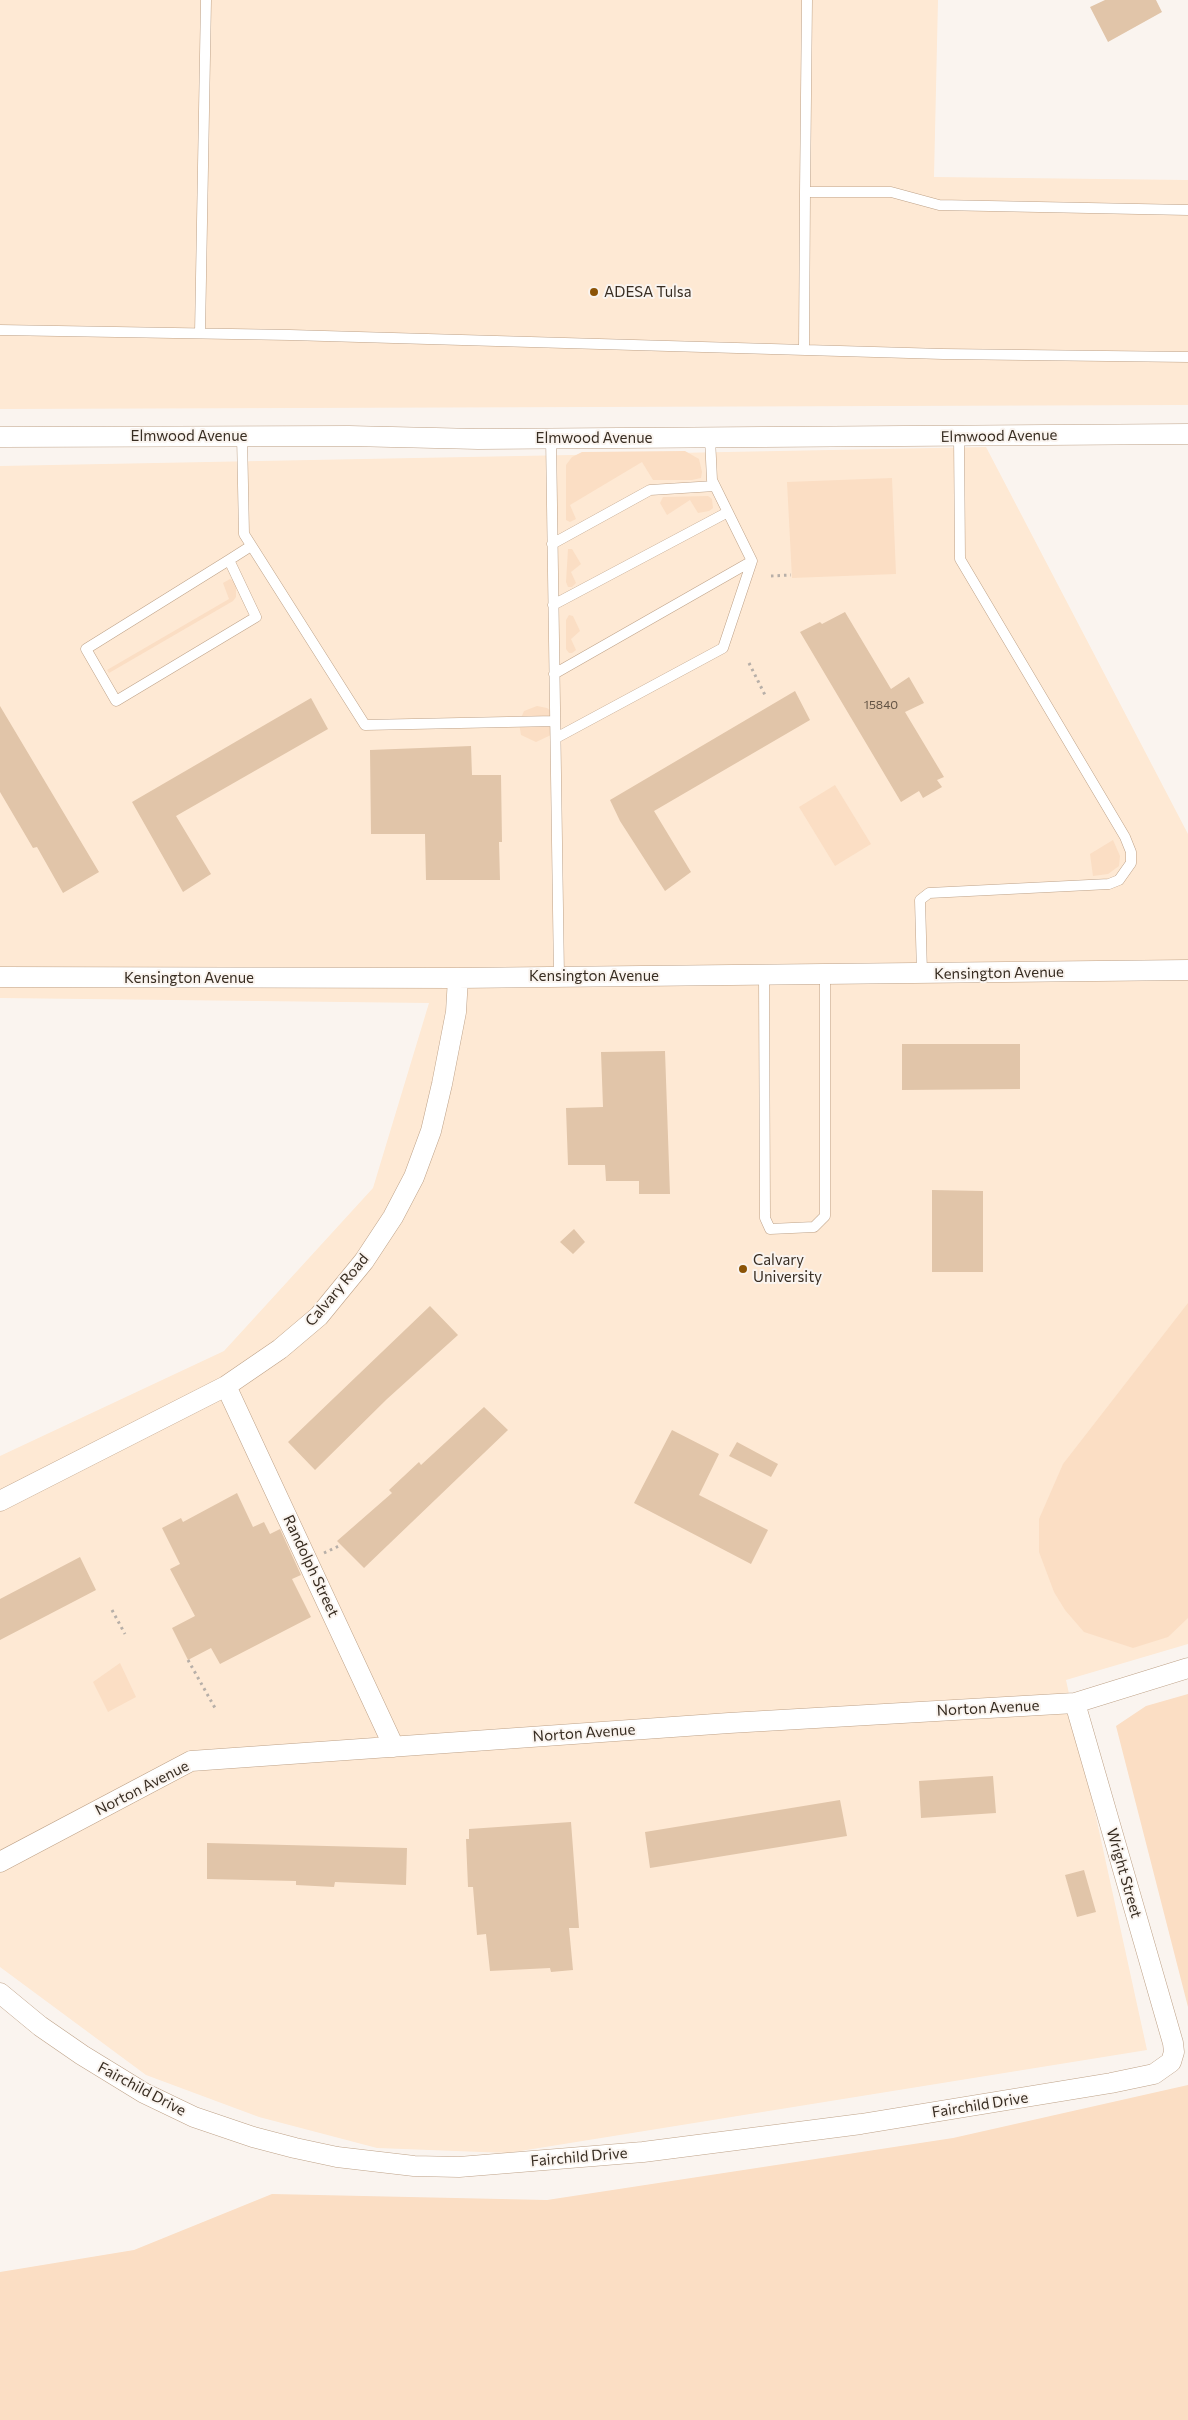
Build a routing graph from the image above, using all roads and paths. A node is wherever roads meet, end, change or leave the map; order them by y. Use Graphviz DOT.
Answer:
graph roads {
  1 [pos="206,0"];
  2 [pos="807,0"];
  3 [pos="806,192"];
  4 [pos="1188,210"];
  5 [pos="0,330"];
  6 [pos="200,333"];
  7 [pos="804,350"];
  8 [pos="1188,358"];
  9 [pos="1188,434"];
  10 [pos="242,436"];
  11 [pos="959,436"];
  12 [pos="0,437"];
  13 [pos="551,438"];
  14 [pos="710,438"];
  15 [pos="715,486"];
  16 [pos="728,512"];
  17 [pos="552,544"];
  18 [pos="251,546"];
  19 [pos="229,560"];
  20 [pos="752,560"];
  21 [pos="791,575"];
  22 [pos="771,576"];
  23 [pos="553,605"];
  24 [pos="749,663"];
  25 [pos="554,674"];
  26 [pos="766,697"];
  27 [pos="555,721"];
  28 [pos="556,738"];
  29 [pos="1188,970"];
  30 [pos="922,974"];
  31 [pos="764,975"];
  32 [pos="825,975"];
  33 [pos="559,976"];
  34 [pos="0,977"];
  35 [pos="458,978"];
  36 [pos="226,1386"];
  37 [pos="0,1501"];
  38 [pos="112,1610"];
  39 [pos="125,1634"];
  40 [pos="188,1660"];
  41 [pos="1188,1668"];
  42 [pos="1075,1703"];
  43 [pos="215,1708"];
  44 [pos="394,1747"];
  45 [pos="0,1862"];
  46 [pos="0,1993"];
  47 [pos="1173,2043"];
  1 -- 6 [label="lane"];
  2 -- 3 [label="lane"];
  3 -- 4 [label="lane"];
  3 -- 7 [label="lane"];
  5 -- 6 [label="lane"];
  6 -- 7 [label="lane"];
  7 -- 8 [label="lane"];
  9 -- 11 [label="street, Elmwood Avenue"];
  10 -- 12 [label="street, Elmwood Avenue"];
  10 -- 13 [label="street, Elmwood Avenue"];
  10 -- 18 [label="lane"];
  11 -- 14 [label="street, Elmwood Avenue"];
  11 -- 30 [label="lane"];
  13 -- 14 [label="street, Elmwood Avenue"];
  13 -- 17 [label="lane"];
  14 -- 15 [label="lane"];
  15 -- 16 [label="lane"];
  15 -- 17 [label="lane"];
  16 -- 20 [label="lane"];
  16 -- 23 [label="lane"];
  17 -- 23 [label="lane"];
  18 -- 19 [label="lane"];
  18 -- 27 [label="lane"];
  19 -- 19 [label="lane"];
  20 -- 25 [label="lane"];
  20 -- 28 [label="lane"];
  21 -- 22 [label="path"];
  23 -- 25 [label="lane"];
  24 -- 26 [label="path"];
  25 -- 27 [label="lane"];
  27 -- 28 [label="lane"];
  28 -- 33 [label="lane"];
  29 -- 30 [label="street, Kensington Avenue"];
  30 -- 32 [label="street, Kensington Avenue"];
  31 -- 32 [label="street, Kensington Avenue"];
  31 -- 32 [label="lane"];
  31 -- 33 [label="street, Kensington Avenue"];
  33 -- 35 [label="street, Kensington Avenue"];
  34 -- 35 [label="street, Kensington Avenue"];
  35 -- 36 [label="street, Calvary Road"];
  36 -- 37 [label="street, Calvary Road"];
  36 -- 44 [label="street, Randolph Street"];
  38 -- 39 [label="path"];
  40 -- 43 [label="path"];
  41 -- 42 [label="street, Norton Avenue"];
  42 -- 44 [label="street, Norton Avenue"];
  42 -- 47 [label="street, Wright Street"];
  44 -- 45 [label="street, Norton Avenue"];
  46 -- 47 [label="street, Fairchild Drive"];
}
